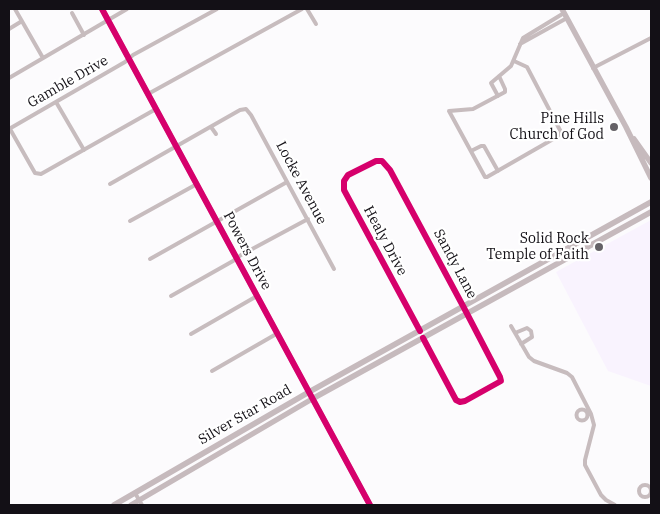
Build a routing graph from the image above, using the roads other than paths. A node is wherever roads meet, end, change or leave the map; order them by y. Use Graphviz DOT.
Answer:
graph roads {
  1 [pos="15,9"];
  2 [pos="102,9"];
  3 [pos="128,9"];
  4 [pos="217,9"];
  5 [pos="302,9"];
  6 [pos="307,9"];
  7 [pos="72,13"];
  8 [pos="564,13"];
  9 [pos="108,20"];
  10 [pos="22,21"];
  11 [pos="316,24"];
  12 [pos="9,29"];
  13 [pos="84,35"];
  14 [pos="651,38"];
  15 [pos="43,58"];
  16 [pos="129,59"];
  17 [pos="514,61"];
  18 [pos="593,68"];
  19 [pos="499,76"];
  20 [pos="9,78"];
  21 [pos="148,94"];
  22 [pos="498,96"];
  23 [pos="56,102"];
  24 [pos="156,109"];
  25 [pos="211,127"];
  26 [pos="626,127"];
  27 [pos="9,129"];
  28 [pos="216,134"];
  29 [pos="177,146"];
  30 [pos="84,150"];
  31 [pos="471,152"];
  32 [pos="651,163"];
  33 [pos="360,168"];
  34 [pos="498,171"];
  35 [pos="651,178"];
  36 [pos="287,182"];
  37 [pos="110,184"];
  38 [pos="197,184"];
  39 [pos="651,202"];
  40 [pos="651,212"];
  41 [pos="308,219"];
  42 [pos="217,221"];
  43 [pos="130,222"];
  44 [pos="579,242"];
  45 [pos="237,258"];
  46 [pos="150,259"];
  47 [pos="556,265"];
  48 [pos="334,269"];
  49 [pos="171,296"];
  50 [pos="257,296"];
  51 [pos="463,306"];
  52 [pos="467,314"];
  53 [pos="512,326"];
  54 [pos="420,331"];
  55 [pos="278,333"];
  56 [pos="515,333"];
  57 [pos="190,334"];
  58 [pos="423,338"];
  59 [pos="521,344"];
  60 [pos="212,371"];
  61 [pos="308,392"];
  62 [pos="312,399"];
  63 [pos="258,422"];
  64 [pos="225,451"];
  65 [pos="135,493"];
  66 [pos="140,503"];
  67 [pos="114,505"];
  68 [pos="131,505"];
  69 [pos="370,505"];
  70 [pos="615,505"];
  1 -- 10 [label="street"];
  2 -- 9 [label="main road, Powers Drive"];
  3 -- 9 [label="street"];
  4 -- 16 [label="street, Gamble Drive"];
  5 -- 21 [label="street"];
  6 -- 11 [label="street"];
  7 -- 13 [label="street"];
  8 -- 17 [label="street"];
  8 -- 18 [label="main road"];
  9 -- 13 [label="street"];
  9 -- 16 [label="main road, Powers Drive"];
  10 -- 12 [label="street"];
  10 -- 15 [label="street"];
  13 -- 15 [label="street"];
  14 -- 18 [label="street"];
  15 -- 20 [label="street"];
  16 -- 21 [label="main road, Powers Drive"];
  16 -- 23 [label="street, Gamble Drive"];
  17 -- 19 [label="street"];
  17 -- 34 [label="street"];
  18 -- 26 [label="main road"];
  19 -- 22 [label="street"];
  19 -- 22 [label="street"];
  21 -- 24 [label="main road, Powers Drive"];
  22 -- 31 [label="street"];
  23 -- 27 [label="street, Gamble Drive"];
  23 -- 30 [label="street"];
  24 -- 29 [label="main road, Powers Drive"];
  24 -- 30 [label="street"];
  25 -- 28 [label="street"];
  25 -- 29 [label="street"];
  25 -- 36 [label="street, Locke Avenue"];
  26 -- 32 [label="main road"];
  26 -- 35 [label="main road"];
  27 -- 30 [label="street"];
  29 -- 37 [label="street"];
  29 -- 38 [label="main road, Powers Drive"];
  31 -- 34 [label="street"];
  31 -- 34 [label="street"];
  33 -- 51 [label="street, Sandy Lane"];
  33 -- 54 [label="street, Healy Drive"];
  36 -- 41 [label="street, Locke Avenue"];
  36 -- 42 [label="street"];
  38 -- 42 [label="main road, Powers Drive"];
  38 -- 43 [label="street"];
  39 -- 44 [label="main road, Silver Star Road"];
  40 -- 47 [label="main road, Silver Star Road"];
  41 -- 45 [label="street"];
  41 -- 48 [label="street, Locke Avenue"];
  42 -- 45 [label="main road, Powers Drive"];
  42 -- 46 [label="street"];
  44 -- 47 [label="main road"];
  44 -- 51 [label="main road, Silver Star Road"];
  45 -- 49 [label="street"];
  45 -- 50 [label="main road, Powers Drive"];
  47 -- 52 [label="main road, Silver Star Road"];
  50 -- 55 [label="main road, Powers Drive"];
  50 -- 57 [label="street"];
  51 -- 52 [label="street, Sandy Lane"];
  51 -- 54 [label="main road, Silver Star Road"];
  52 -- 58 [label="main road, Silver Star Road"];
  52 -- 58 [label="street, Sandy Lane"];
  53 -- 56 [label="street"];
  54 -- 61 [label="main road, Silver Star Road"];
  55 -- 60 [label="street"];
  55 -- 61 [label="main road, Powers Drive"];
  56 -- 59 [label="street"];
  56 -- 59 [label="street"];
  58 -- 62 [label="main road, Silver Star Road"];
  59 -- 70 [label="street"];
  61 -- 62 [label="main road, Powers Drive"];
  61 -- 63 [label="main road, Silver Star Road"];
  62 -- 64 [label="main road, Silver Star Road"];
  62 -- 69 [label="main road, Powers Drive"];
  63 -- 64 [label="main road"];
  63 -- 65 [label="main road, Silver Star Road"];
  64 -- 66 [label="main road, Silver Star Road"];
  65 -- 66 [label="street"];
  65 -- 67 [label="main road, Silver Star Road"];
  66 -- 68 [label="main road, Silver Star Road"];
}
